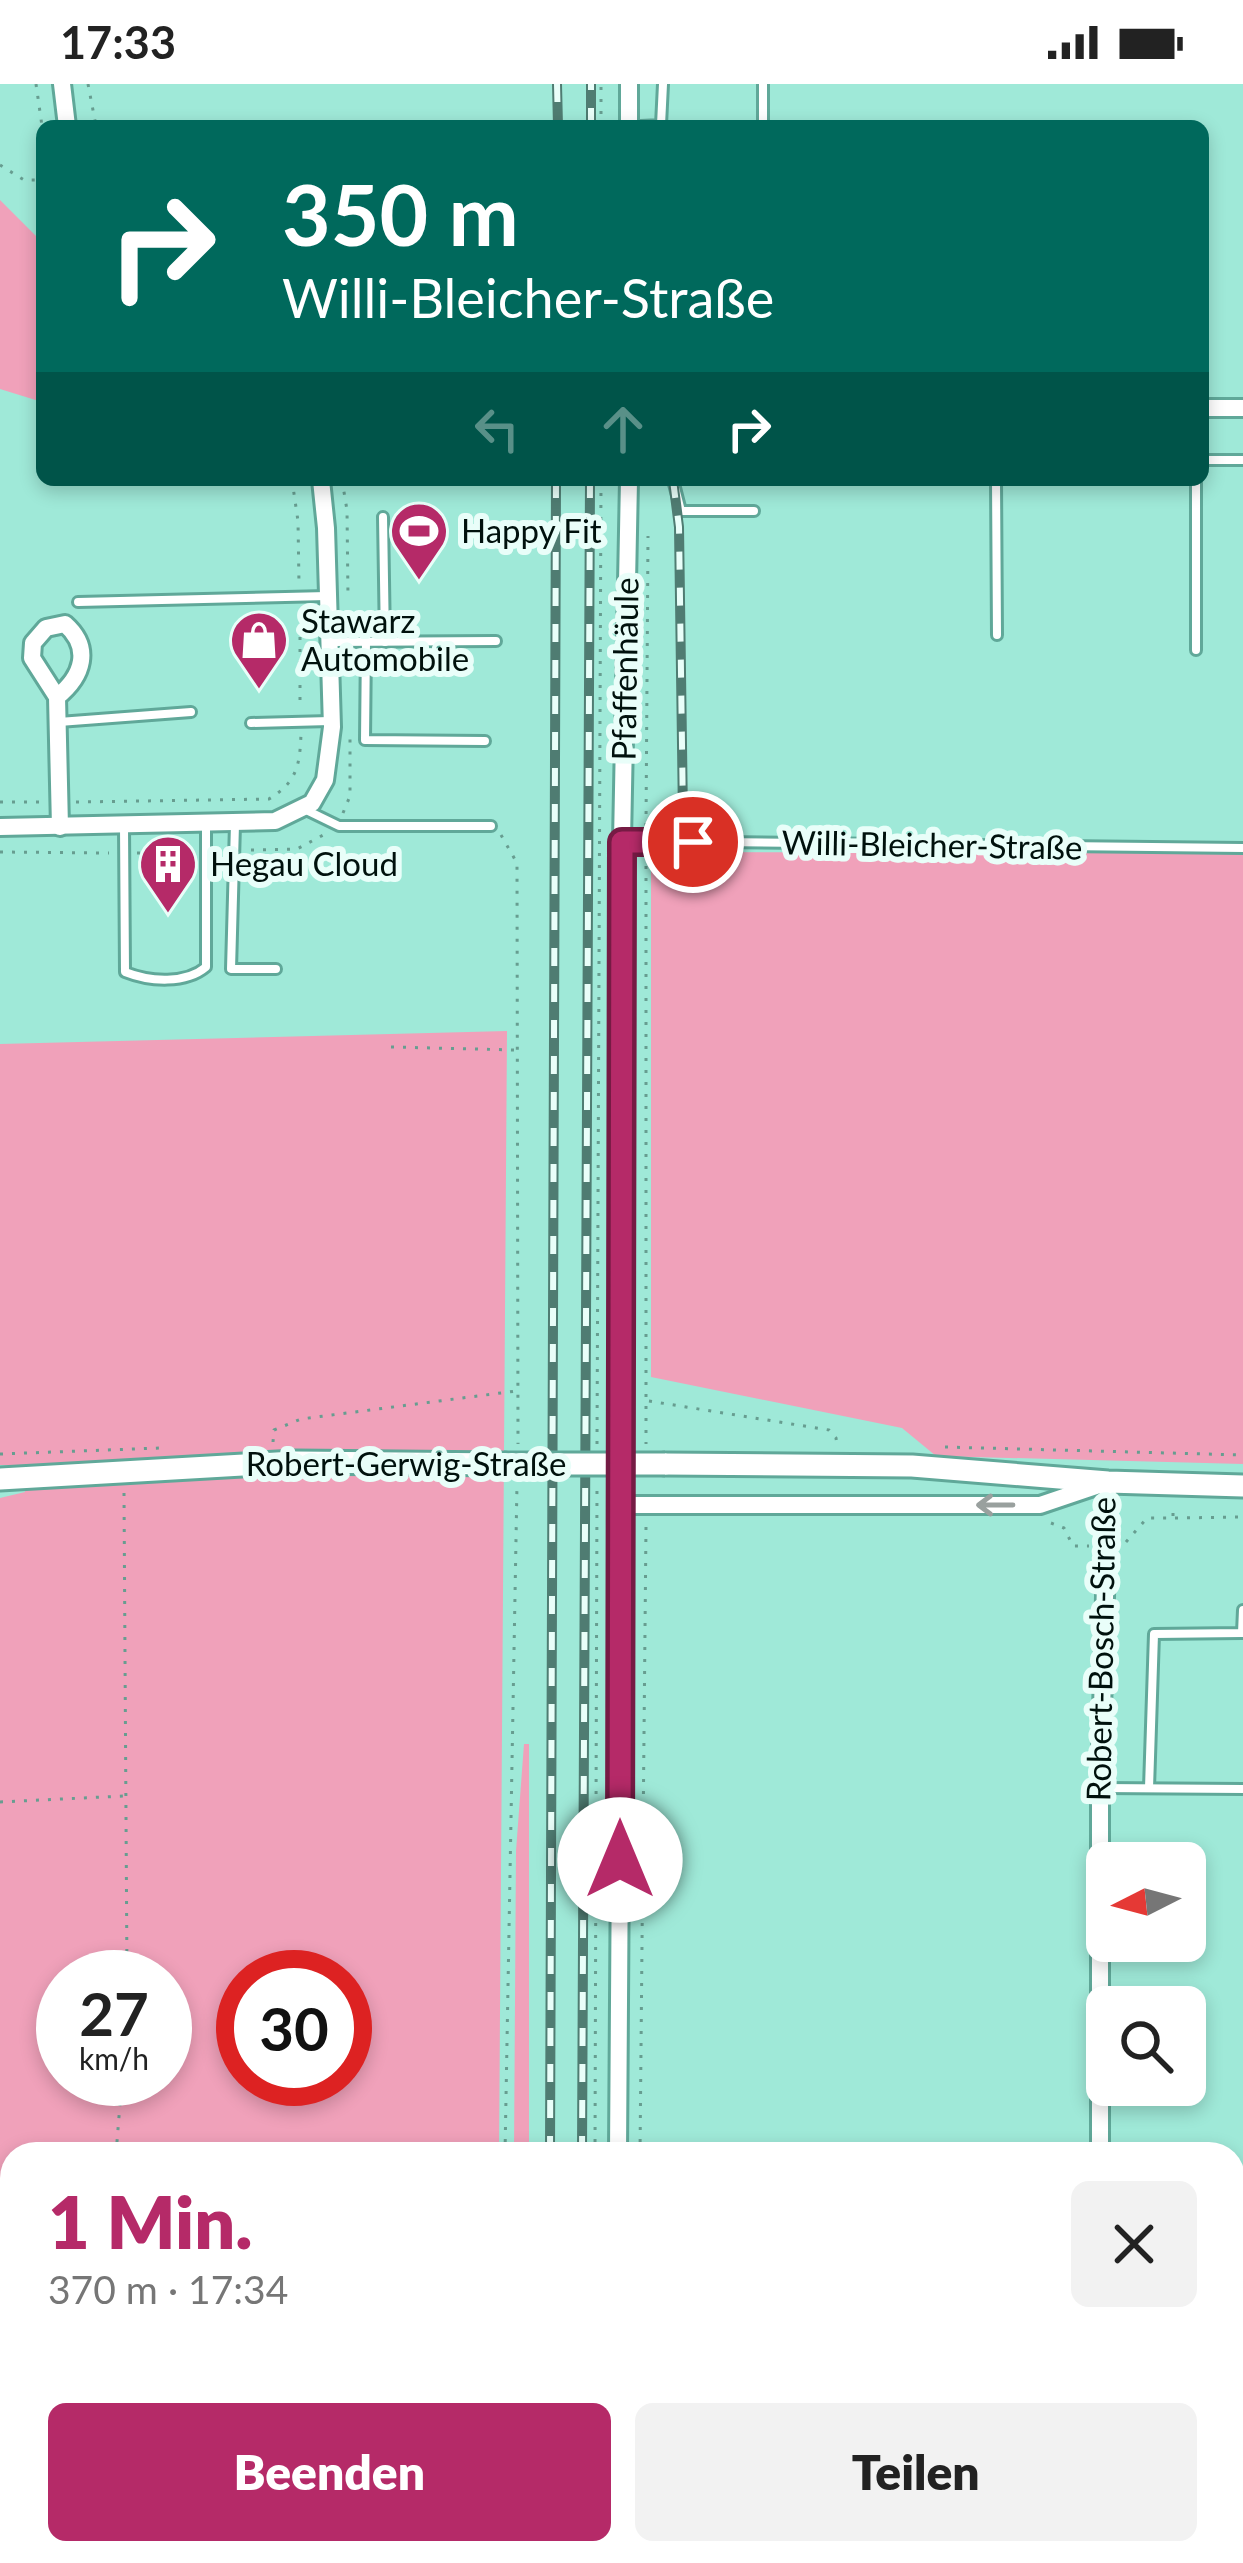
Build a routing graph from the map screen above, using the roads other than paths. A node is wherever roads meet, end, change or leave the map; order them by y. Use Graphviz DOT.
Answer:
graph roads {
  1 [pos="62,84"];
  2 [pos="628,84"];
  3 [pos="663,84"];
  4 [pos="763,84"];
  5 [pos="66,120"];
  6 [pos="629,120"];
  7 [pos="661,120"];
  8 [pos="763,120"];
  9 [pos="1209,408"];
  10 [pos="1243,408"];
  11 [pos="1209,460"];
  12 [pos="1243,460"];
  13 [pos="321,486"];
  14 [pos="629,486"];
  15 [pos="675,486"];
  16 [pos="996,486"];
  17 [pos="1196,486"];
  18 [pos="754,511"];
  19 [pos="383,518"];
  20 [pos="328,596"];
  21 [pos="78,602"];
  22 [pos="997,635"];
  23 [pos="496,641"];
  24 [pos="329,642"];
  25 [pos="366,642"];
  26 [pos="385,642"];
  27 [pos="1196,650"];
  28 [pos="57,698"];
  29 [pos="191,712"];
  30 [pos="331,721"];
  31 [pos="58,722"];
  32 [pos="251,723"];
  33 [pos="485,741"];
  34 [pos="303,808"];
  35 [pos="206,823"];
  36 [pos="235,823"];
  37 [pos="124,825"];
  38 [pos="491,826"];
  39 [pos="0,827"];
  40 [pos="60,827"];
  41 [pos="622,842"];
  42 [pos="1243,848"];
  43 [pos="276,969"];
  44 [pos="0,1479"];
  45 [pos="1108,1482"];
  46 [pos="1243,1486"];
  47 [pos="622,1505"];
  48 [pos="1243,1610"];
  49 [pos="1100,1788"];
  50 [pos="1149,1788"];
  51 [pos="1243,1789"];
  52 [pos="618,2142"];
  53 [pos="1100,2142"];
  1 -- 5 [label="street"];
  2 -- 6 [label="street"];
  3 -- 7 [label="lane"];
  4 -- 8 [label="lane"];
  9 -- 10 [label="street"];
  11 -- 12 [label="lane"];
  13 -- 20 [label="street"];
  14 -- 41 [label="street, Pfaffenhäule"];
  15 -- 18 [label="lane"];
  16 -- 22 [label="lane"];
  17 -- 27 [label="lane"];
  19 -- 26 [label="lane"];
  20 -- 21 [label="lane"];
  20 -- 24 [label="street"];
  23 -- 26 [label="lane"];
  24 -- 25 [label="lane"];
  24 -- 30 [label="street"];
  25 -- 26 [label="lane"];
  25 -- 33 [label="lane"];
  28 -- 31 [label="street"];
  29 -- 31 [label="lane"];
  30 -- 32 [label="lane"];
  30 -- 34 [label="street"];
  31 -- 40 [label="street"];
  34 -- 36 [label="street"];
  34 -- 38 [label="lane"];
  35 -- 36 [label="street"];
  35 -- 37 [label="street"];
  35 -- 37 [label="lane"];
  36 -- 43 [label="lane"];
  37 -- 40 [label="street"];
  39 -- 40 [label="street"];
  41 -- 42 [label="lane, Willi-Bleicher-Straße"];
  41 -- 47 [label="street, Pfaffenhäule"];
  44 -- 45 [label="street, Robert-Gerwig-Straße, bridge"];
  45 -- 46 [label="street, Robert-Gerwig-Straße"];
  45 -- 47 [label="street, Robert-Bosch-Straße, one-way"];
  45 -- 49 [label="street, Robert-Bosch-Straße"];
  47 -- 52 [label="street, Pfaffenhäule"];
  48 -- 50 [label="lane"];
  49 -- 50 [label="lane"];
  49 -- 53 [label="street, Robert-Bosch-Straße"];
  50 -- 51 [label="lane"];
}
